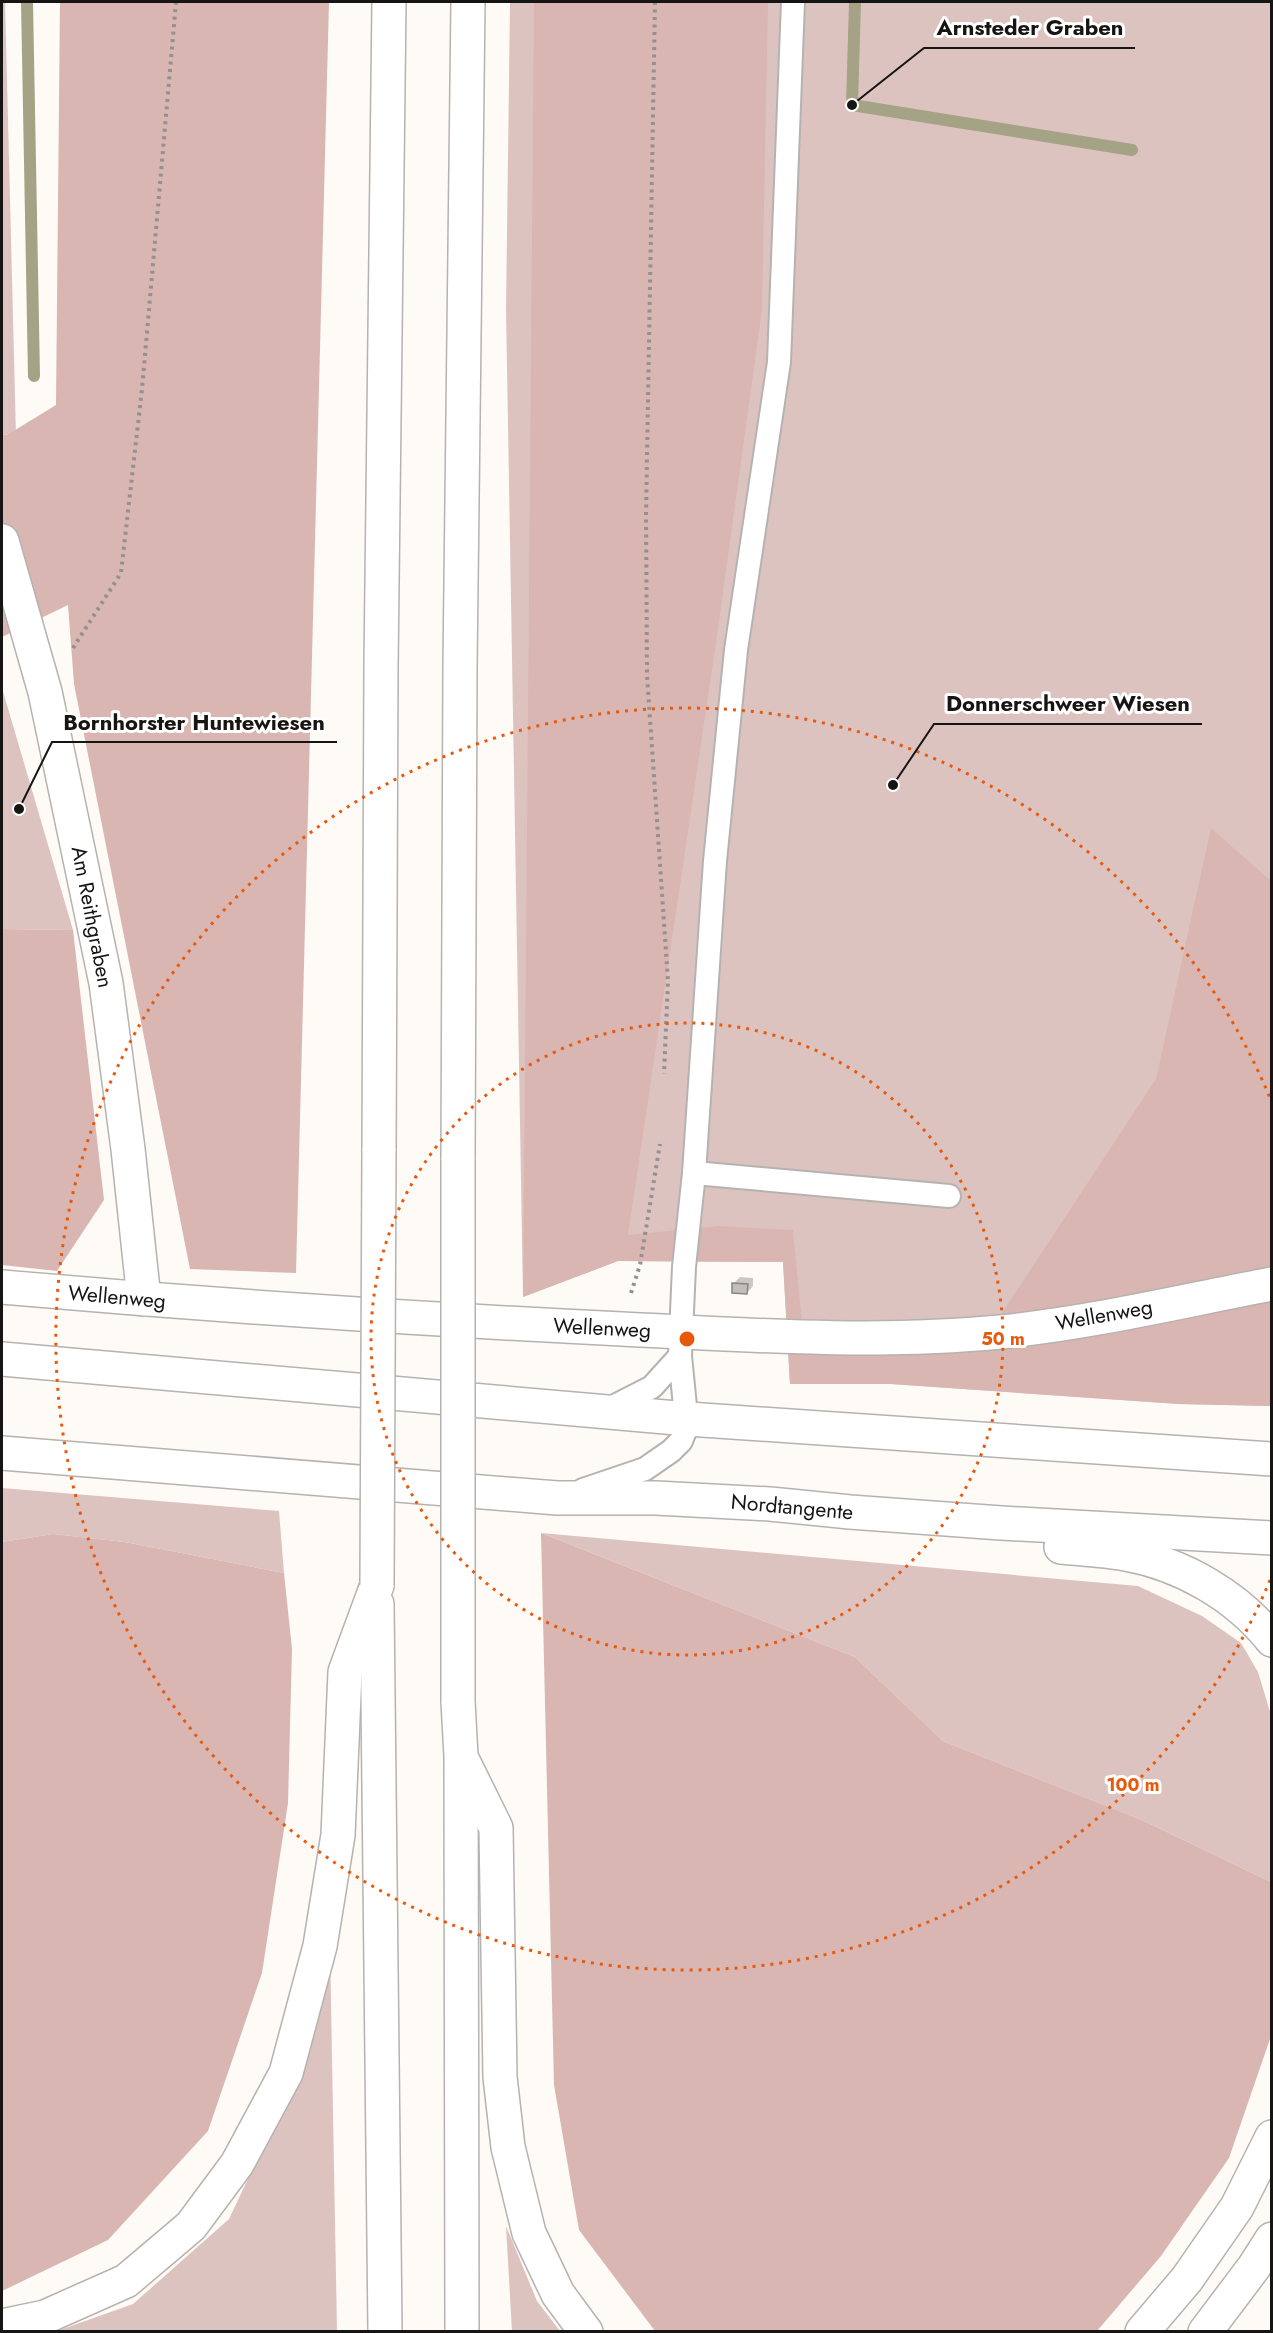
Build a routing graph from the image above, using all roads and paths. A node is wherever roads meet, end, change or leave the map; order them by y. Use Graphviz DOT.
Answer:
graph roads {
  1 [pos="176,2"];
  2 [pos="389,2"];
  3 [pos="468,2"];
  4 [pos="655,2"];
  5 [pos="793,2"];
  6 [pos="2,541"];
  7 [pos="45,692"];
  8 [pos="664,1085"];
  9 [pos="660,1143"];
  10 [pos="694,1173"];
  11 [pos="949,1196"];
  12 [pos="1272,1284"];
  13 [pos="2,1287"];
  14 [pos="144,1299"];
  15 [pos="621,1329"];
  16 [pos="680,1344"];
  17 [pos="2,1359"];
  18 [pos="604,1411"];
  19 [pos="688,1419"];
  20 [pos="2,1453"];
  21 [pos="1272,1459"];
  22 [pos="557,1498"];
  23 [pos="1001,1522"];
  24 [pos="1272,1538"];
  25 [pos="377,1585"];
  26 [pos="1272,1640"];
  27 [pos="460,1756"];
  28 [pos="1272,2138"];
  29 [pos="1272,2239"];
  30 [pos="2,2326"];
  31 [pos="385,2331"];
  32 [pos="462,2331"];
  33 [pos="586,2331"];
  34 [pos="1142,2331"];
  35 [pos="1205,2331"];
  1 -- 7 [label="path"];
  2 -- 25 [label="main road, bridge"];
  3 -- 27 [label="main road, bridge"];
  4 -- 8 [label="path"];
  5 -- 10 [label="lane"];
  6 -- 7 [label="main road, Am Reithgraben"];
  7 -- 14 [label="main road, Am Reithgraben"];
  9 -- 15 [label="path"];
  10 -- 11 [label="lane"];
  10 -- 16 [label="lane"];
  12 -- 16 [label="main road, Wellenweg"];
  13 -- 14 [label="main road, Wellenweg"];
  14 -- 15 [label="main road, Wellenweg"];
  15 -- 16 [label="main road, Wellenweg"];
  16 -- 18 [label="lane"];
  16 -- 19 [label="lane"];
  17 -- 18 [label="main road"];
  18 -- 19 [label="main road"];
  19 -- 21 [label="main road"];
  19 -- 22 [label="lane"];
  20 -- 22 [label="main road, Nordtangente"];
  22 -- 23 [label="main road, Nordtangente"];
  23 -- 24 [label="main road, Nordtangente"];
  23 -- 26 [label="main road"];
  25 -- 30 [label="main road"];
  25 -- 31 [label="main road"];
  27 -- 32 [label="main road"];
  27 -- 33 [label="main road"];
  28 -- 34 [label="main road"];
  29 -- 35 [label="main road"];
}
